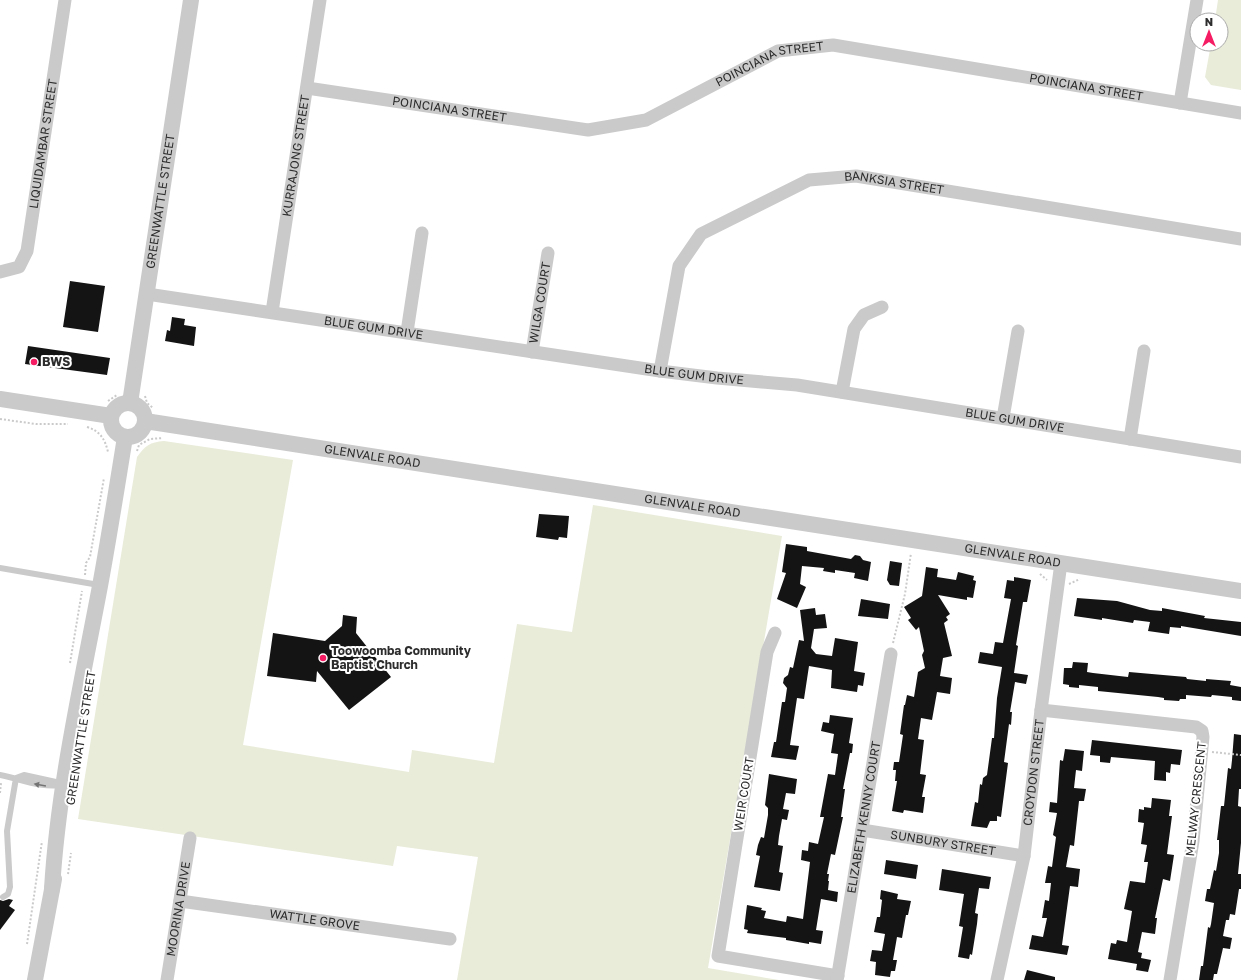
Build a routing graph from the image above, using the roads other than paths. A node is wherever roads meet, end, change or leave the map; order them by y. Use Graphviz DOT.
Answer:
graph roads {
  1 [pos="65,0"];
  2 [pos="191,0"];
  3 [pos="320,0"];
  4 [pos="1197,0"];
  5 [pos="307,88"];
  6 [pos="1180,103"];
  7 [pos="1241,113"];
  8 [pos="422,233"];
  9 [pos="1241,239"];
  10 [pos="548,253"];
  11 [pos="0,272"];
  12 [pos="147,294"];
  13 [pos="882,307"];
  14 [pos="272,312"];
  15 [pos="1018,331"];
  16 [pos="407,332"];
  17 [pos="1144,351"];
  18 [pos="532,352"];
  19 [pos="660,371"];
  20 [pos="842,392"];
  21 [pos="0,399"];
  22 [pos="130,403"];
  23 [pos="109,409"];
  24 [pos="1003,418"];
  25 [pos="144,421"];
  26 [pos="125,437"];
  27 [pos="1130,439"];
  28 [pos="1241,458"];
  29 [pos="1061,563"];
  30 [pos="0,568"];
  31 [pos="100,585"];
  32 [pos="1241,589"];
  33 [pos="775,633"];
  34 [pos="891,654"];
  35 [pos="1041,710"];
  36 [pos="0,775"];
  37 [pos="16,778"];
  38 [pos="69,785"];
  39 [pos="862,830"];
  40 [pos="190,838"];
  41 [pos="1024,856"];
  42 [pos="3,897"];
  43 [pos="180,901"];
  44 [pos="450,938"];
  45 [pos="837,978"];
  46 [pos="34,980"];
  47 [pos="168,980"];
  48 [pos="997,980"];
  49 [pos="1170,980"];
  1 -- 11 [label="street, LIQUIDAMBAR STREET"];
  2 -- 12 [label="street, GREENWATTLE STREET"];
  3 -- 5 [label="street, KURRAJONG STREET"];
  4 -- 6 [label="street"];
  5 -- 6 [label="street, POINCIANA STREET"];
  5 -- 14 [label="street, KURRAJONG STREET"];
  6 -- 7 [label="street, POINCIANA STREET"];
  8 -- 16 [label="street"];
  9 -- 19 [label="street, BANKSIA STREET"];
  10 -- 18 [label="street, WILGA COURT"];
  12 -- 14 [label="street, BLUE GUM DRIVE"];
  12 -- 22 [label="street, GREENWATTLE STREET"];
  13 -- 20 [label="street"];
  14 -- 16 [label="street, BLUE GUM DRIVE"];
  15 -- 24 [label="street"];
  16 -- 18 [label="street, BLUE GUM DRIVE"];
  17 -- 27 [label="street"];
  18 -- 19 [label="street, BLUE GUM DRIVE"];
  19 -- 20 [label="street, BLUE GUM DRIVE"];
  20 -- 24 [label="street, BLUE GUM DRIVE"];
  21 -- 23 [label="street"];
  22 -- 23 [label="street"];
  22 -- 25 [label="street"];
  23 -- 26 [label="street"];
  24 -- 27 [label="street, BLUE GUM DRIVE"];
  25 -- 26 [label="street"];
  25 -- 29 [label="street, GLENVALE ROAD"];
  26 -- 31 [label="street, GREENWATTLE STREET"];
  27 -- 28 [label="street, BLUE GUM DRIVE"];
  29 -- 32 [label="street, GLENVALE ROAD"];
  29 -- 35 [label="street, CROYDON STREET"];
  30 -- 31 [label="lane"];
  31 -- 38 [label="street, GREENWATTLE STREET"];
  33 -- 45 [label="street, WEIR COURT"];
  34 -- 39 [label="street, ELIZABETH KENNY COURT"];
  35 -- 41 [label="street, CROYDON STREET"];
  35 -- 49 [label="street, MELWAY CRESCENT"];
  36 -- 37 [label="lane"];
  37 -- 38 [label="lane"];
  37 -- 42 [label="lane"];
  38 -- 46 [label="street, GREENWATTLE STREET"];
  39 -- 41 [label="street, SUNBURY STREET"];
  39 -- 45 [label="street, ELIZABETH KENNY COURT"];
  40 -- 43 [label="street, MOORINA DRIVE"];
  41 -- 48 [label="street, CROYDON STREET"];
  43 -- 44 [label="street, WATTLE GROVE"];
  43 -- 47 [label="street, MOORINA DRIVE"];
}
